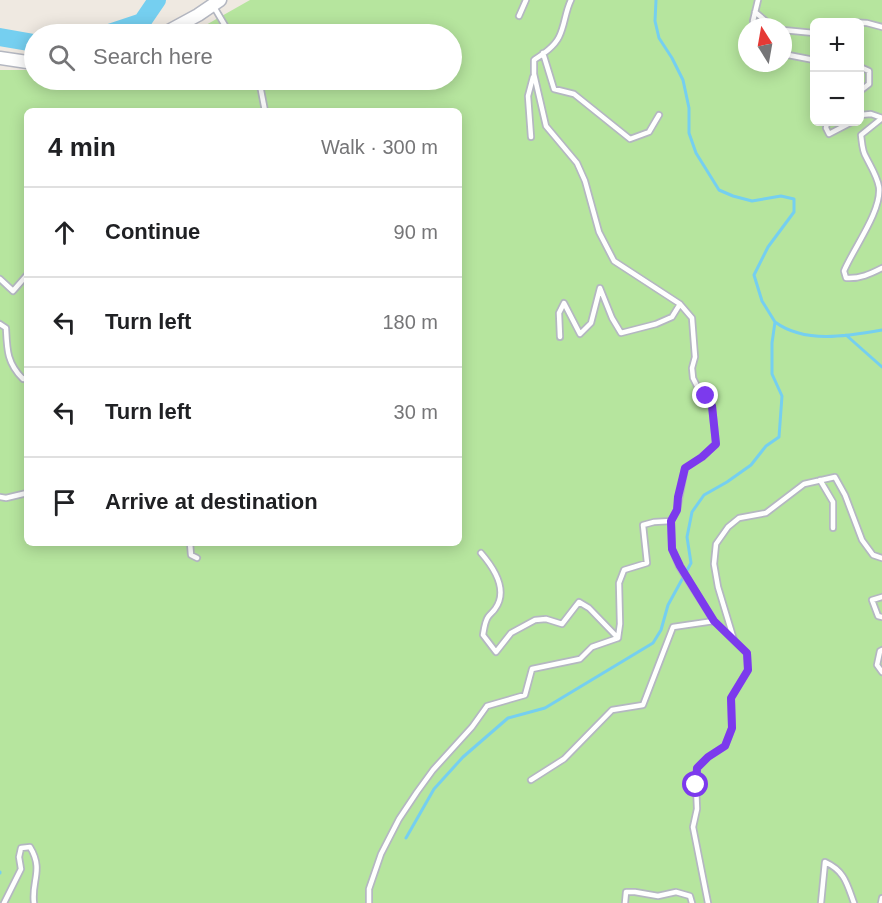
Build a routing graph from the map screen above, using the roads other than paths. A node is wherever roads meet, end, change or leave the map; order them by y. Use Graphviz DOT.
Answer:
graph roads {
  1 [pos="526,0"];
  2 [pos="571,0"];
  3 [pos="758,0"];
  4 [pos="216,2"];
  5 [pos="755,12"];
  6 [pos="519,16"];
  7 [pos="754,18"];
  8 [pos="762,18"];
  9 [pos="864,23"];
  10 [pos="181,24"];
  11 [pos="226,24"];
  12 [pos="882,27"];
  13 [pos="792,31"];
  14 [pos="810,33"];
  15 [pos="543,53"];
  16 [pos="792,56"];
  17 [pos="0,58"];
  18 [pos="810,59"];
  19 [pos="24,62"];
  20 [pos="864,69"];
  21 [pos="534,74"];
  22 [pos="864,88"];
  23 [pos="261,90"];
  24 [pos="264,108"];
  25 [pos="659,115"];
  26 [pos="864,115"];
  27 [pos="882,118"];
  28 [pos="826,126"];
  29 [pos="844,126"];
  30 [pos="531,137"];
  31 [pos="882,268"];
  32 [pos="24,278"];
  33 [pos="0,279"];
  34 [pos="680,304"];
  35 [pos="0,324"];
  36 [pos="560,337"];
  37 [pos="24,379"];
  38 [pos="820,480"];
  39 [pos="24,494"];
  40 [pos="0,497"];
  41 [pos="671,521"];
  42 [pos="833,528"];
  43 [pos="190,546"];
  44 [pos="481,553"];
  45 [pos="197,558"];
  46 [pos="882,558"];
  47 [pos="882,597"];
  48 [pos="882,617"];
  49 [pos="714,621"];
  50 [pos="618,638"];
  51 [pos="735,642"];
  52 [pos="882,650"];
  53 [pos="882,672"];
  54 [pos="531,780"];
  55 [pos="882,898"];
  56 [pos="4,903"];
  57 [pos="34,903"];
  58 [pos="369,903"];
  59 [pos="625,903"];
  60 [pos="692,903"];
  61 [pos="708,903"];
  62 [pos="821,903"];
  63 [pos="854,903"];
  64 [pos="881,903"];
  1 -- 6 [label="lane"];
  2 -- 15 [label="lane"];
  3 -- 5 [label="lane"];
  4 -- 10 [label="street"];
  4 -- 11 [label="lane"];
  5 -- 7 [label="lane"];
  5 -- 8 [label="lane"];
  9 -- 12 [label="lane"];
  13 -- 14 [label="lane"];
  15 -- 21 [label="lane"];
  15 -- 25 [label="lane"];
  16 -- 18 [label="lane"];
  17 -- 19 [label="street"];
  20 -- 22 [label="lane"];
  21 -- 30 [label="lane"];
  21 -- 34 [label="lane"];
  23 -- 24 [label="lane"];
  26 -- 27 [label="lane"];
  27 -- 31 [label="lane"];
  28 -- 29 [label="lane"];
  32 -- 33 [label="lane"];
  34 -- 36 [label="lane"];
  34 -- 41 [label="lane"];
  35 -- 37 [label="lane"];
  38 -- 42 [label="lane"];
  38 -- 46 [label="lane"];
  38 -- 51 [label="lane"];
  39 -- 40 [label="lane"];
  41 -- 49 [label="lane"];
  41 -- 50 [label="lane"];
  43 -- 45 [label="lane"];
  44 -- 50 [label="lane"];
  47 -- 48 [label="lane"];
  49 -- 51 [label="lane"];
  49 -- 54 [label="lane"];
  50 -- 58 [label="lane"];
  51 -- 61 [label="lane"];
  52 -- 53 [label="lane"];
  55 -- 64 [label="lane"];
  56 -- 57 [label="lane"];
  59 -- 60 [label="lane"];
  62 -- 63 [label="lane"];
}
